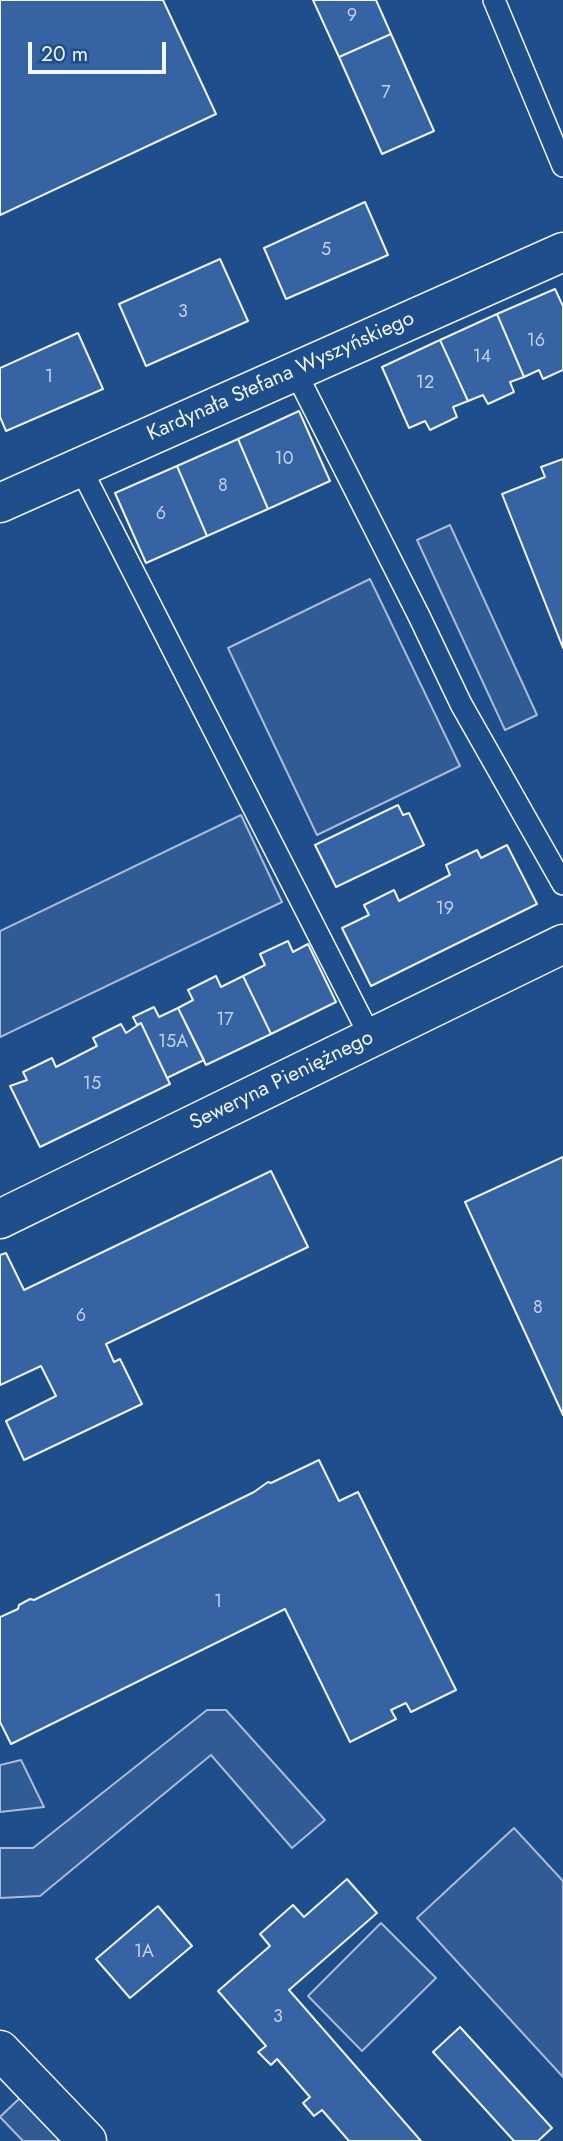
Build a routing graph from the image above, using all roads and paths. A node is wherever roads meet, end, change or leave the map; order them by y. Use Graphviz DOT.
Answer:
graph roads {
  1 [pos="494,0"];
  2 [pos="563,166"];
  3 [pos="563,252"];
  4 [pos="295,371"];
  5 [pos="80,467"];
  6 [pos="0,503"];
  7 [pos="563,884"];
  8 [pos="563,944"];
  9 [pos="371,1038"];
  10 [pos="0,1219"];
  11 [pos="0,2050"];
  12 [pos="88,2141"];
  1 -- 2 [label="lane"];
  3 -- 4 [label="street, Kardynała Stefana Wyszyńskiego"];
  4 -- 5 [label="street, Kardynała Stefana Wyszyńskiego"];
  4 -- 7 [label="lane"];
  5 -- 6 [label="street, Kardynała Stefana Wyszyńskiego"];
  5 -- 9 [label="lane"];
  8 -- 9 [label="street, Seweryna Pieniężnego"];
  9 -- 10 [label="street, Seweryna Pieniężnego"];
  11 -- 12 [label="street"];
}
